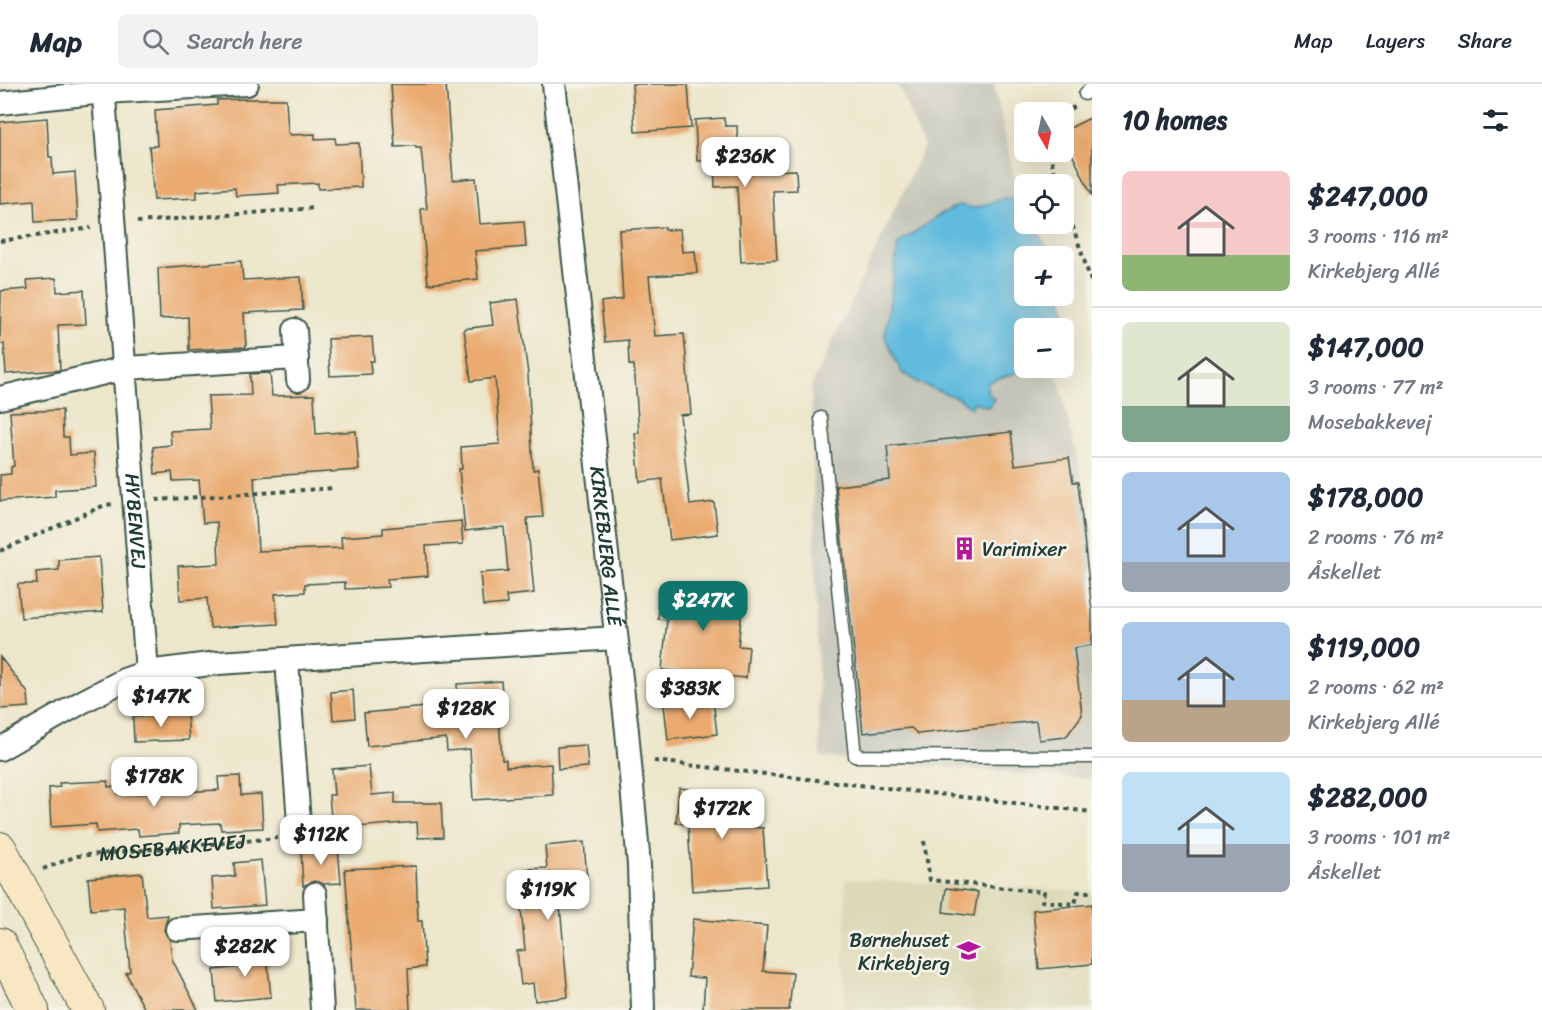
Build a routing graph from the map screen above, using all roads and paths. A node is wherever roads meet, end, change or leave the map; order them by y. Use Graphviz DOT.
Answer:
graph roads {
  1 [pos="247,84"];
  2 [pos="554,84"];
  3 [pos="103,88"];
  4 [pos="0,103"];
  5 [pos="316,208"];
  6 [pos="114,224"];
  7 [pos="1074,231"];
  8 [pos="0,241"];
  9 [pos="1092,284"];
  10 [pos="295,330"];
  11 [pos="125,368"];
  12 [pos="0,398"];
  13 [pos="821,418"];
  14 [pos="335,488"];
  15 [pos="136,502"];
  16 [pos="0,551"];
  17 [pos="616,638"];
  18 [pos="287,660"];
  19 [pos="147,672"];
  20 [pos="0,749"];
  21 [pos="1092,757"];
  22 [pos="629,759"];
  23 [pos="1092,812"];
  24 [pos="300,836"];
  25 [pos="924,841"];
  26 [pos="0,848"];
  27 [pos="18,882"];
  28 [pos="1092,892"];
  29 [pos="315,894"];
  30 [pos="317,920"];
  31 [pos="177,929"];
  32 [pos="0,944"];
  33 [pos="33,1010"];
  34 [pos="88,1010"];
  35 [pos="322,1010"];
  36 [pos="643,1010"];
  1 -- 3 [label="street"];
  2 -- 17 [label="street, KIRKEBJERG ALLÉ"];
  3 -- 4 [label="street"];
  3 -- 6 [label="street, HYBENVEJ"];
  5 -- 6 [label="path"];
  6 -- 8 [label="path"];
  6 -- 11 [label="street, HYBENVEJ"];
  7 -- 9 [label="path"];
  10 -- 11 [label="street"];
  11 -- 12 [label="street"];
  11 -- 15 [label="street, HYBENVEJ"];
  13 -- 21 [label="lane"];
  14 -- 15 [label="path"];
  15 -- 16 [label="path"];
  15 -- 19 [label="street, HYBENVEJ"];
  17 -- 18 [label="street"];
  17 -- 22 [label="street, KIRKEBJERG ALLÉ"];
  18 -- 19 [label="street"];
  18 -- 24 [label="street"];
  19 -- 20 [label="street"];
  22 -- 23 [label="path"];
  22 -- 36 [label="street, KIRKEBJERG ALLÉ"];
  24 -- 27 [label="path, MOSEBAKKEVEJ"];
  25 -- 28 [label="path"];
  26 -- 27 [label="street"];
  27 -- 34 [label="street"];
  29 -- 30 [label="street"];
  30 -- 31 [label="street"];
  30 -- 35 [label="street"];
  32 -- 33 [label="street"];
}
